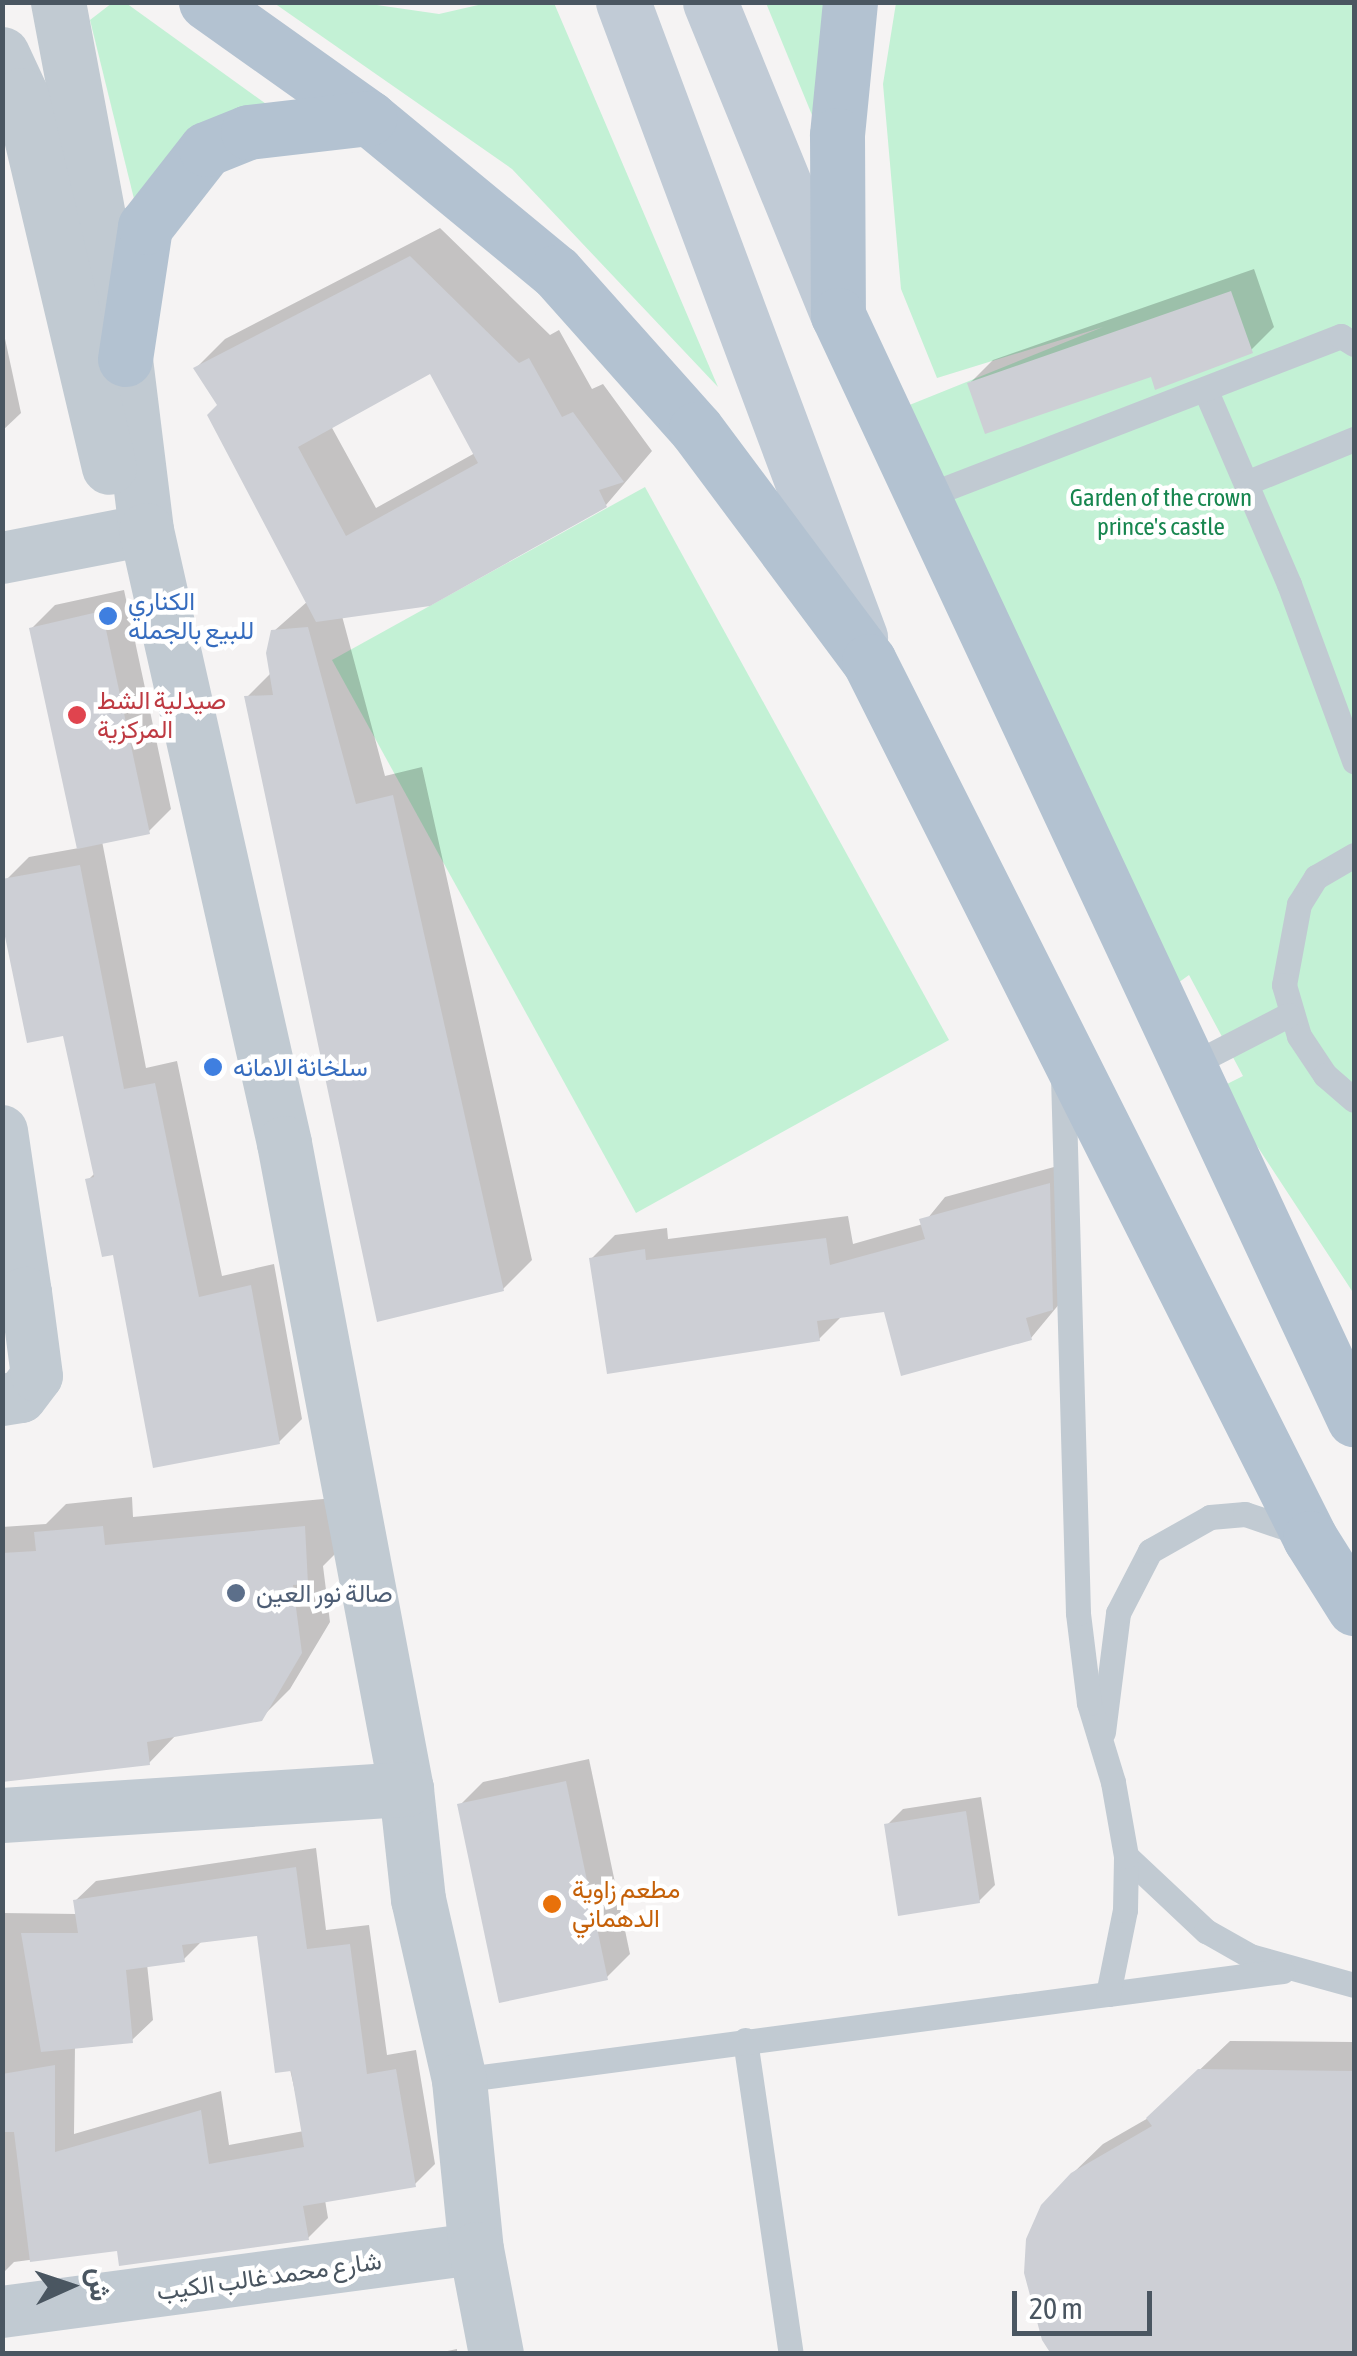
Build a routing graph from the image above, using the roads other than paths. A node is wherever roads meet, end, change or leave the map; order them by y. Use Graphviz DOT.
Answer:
graph roads {
  1 [pos="58,2"];
  2 [pos="206,2"];
  3 [pos="623,2"];
  4 [pos="710,2"];
  5 [pos="850,2"];
  6 [pos="2,54"];
  7 [pos="370,118"];
  8 [pos="838,315"];
  9 [pos="1354,344"];
  10 [pos="126,359"];
  11 [pos="1204,389"];
  12 [pos="1354,439"];
  13 [pos="1246,483"];
  14 [pos="921,498"];
  15 [pos="146,530"];
  16 [pos="2,558"];
  17 [pos="869,661"];
  18 [pos="1346,710"];
  19 [pos="1354,761"];
  20 [pos="1354,855"];
  21 [pos="1288,1016"];
  22 [pos="1062,1052"];
  23 [pos="1185,1068"];
  24 [pos="1354,1100"];
  25 [pos="2,1131"];
  26 [pos="14,1298"];
  27 [pos="2,1400"];
  28 [pos="1354,1419"];
  29 [pos="1310,1538"];
  30 [pos="1354,1608"];
  31 [pos="1101,1746"];
  32 [pos="406,1789"];
  33 [pos="2,1815"];
  34 [pos="1126,1856"];
  35 [pos="1298,1970"];
  36 [pos="1354,1985"];
  37 [pos="1108,1994"];
  38 [pos="744,2040"];
  39 [pos="459,2080"];
  40 [pos="476,2248"];
  41 [pos="2,2312"];
  42 [pos="496,2354"];
  43 [pos="792,2354"];
  1 -- 10 [label="street"];
  2 -- 7 [label="main road"];
  3 -- 17 [label="main road"];
  4 -- 8 [label="main road"];
  5 -- 8 [label="main road"];
  6 -- 15 [label="street"];
  7 -- 10 [label="main road"];
  7 -- 17 [label="main road"];
  8 -- 14 [label="main road"];
  9 -- 11 [label="lane"];
  10 -- 15 [label="street"];
  11 -- 13 [label="lane"];
  11 -- 14 [label="lane"];
  12 -- 13 [label="lane"];
  13 -- 18 [label="lane"];
  14 -- 23 [label="main road"];
  15 -- 16 [label="street"];
  15 -- 32 [label="street"];
  17 -- 22 [label="main road"];
  18 -- 19 [label="lane"];
  20 -- 21 [label="lane"];
  21 -- 23 [label="lane"];
  21 -- 24 [label="lane"];
  22 -- 29 [label="main road"];
  22 -- 31 [label="lane"];
  23 -- 28 [label="main road"];
  25 -- 26 [label="street"];
  26 -- 27 [label="street"];
  29 -- 30 [label="main road"];
  29 -- 31 [label="lane"];
  31 -- 34 [label="lane"];
  32 -- 33 [label="street"];
  32 -- 39 [label="street"];
  34 -- 35 [label="lane"];
  34 -- 37 [label="lane"];
  35 -- 36 [label="lane"];
  35 -- 37 [label="lane"];
  37 -- 38 [label="lane"];
  38 -- 39 [label="lane"];
  38 -- 43 [label="lane"];
  39 -- 40 [label="street"];
  40 -- 41 [label="street, شارع محمد غالب الكيب"];
  40 -- 42 [label="street"];
}
